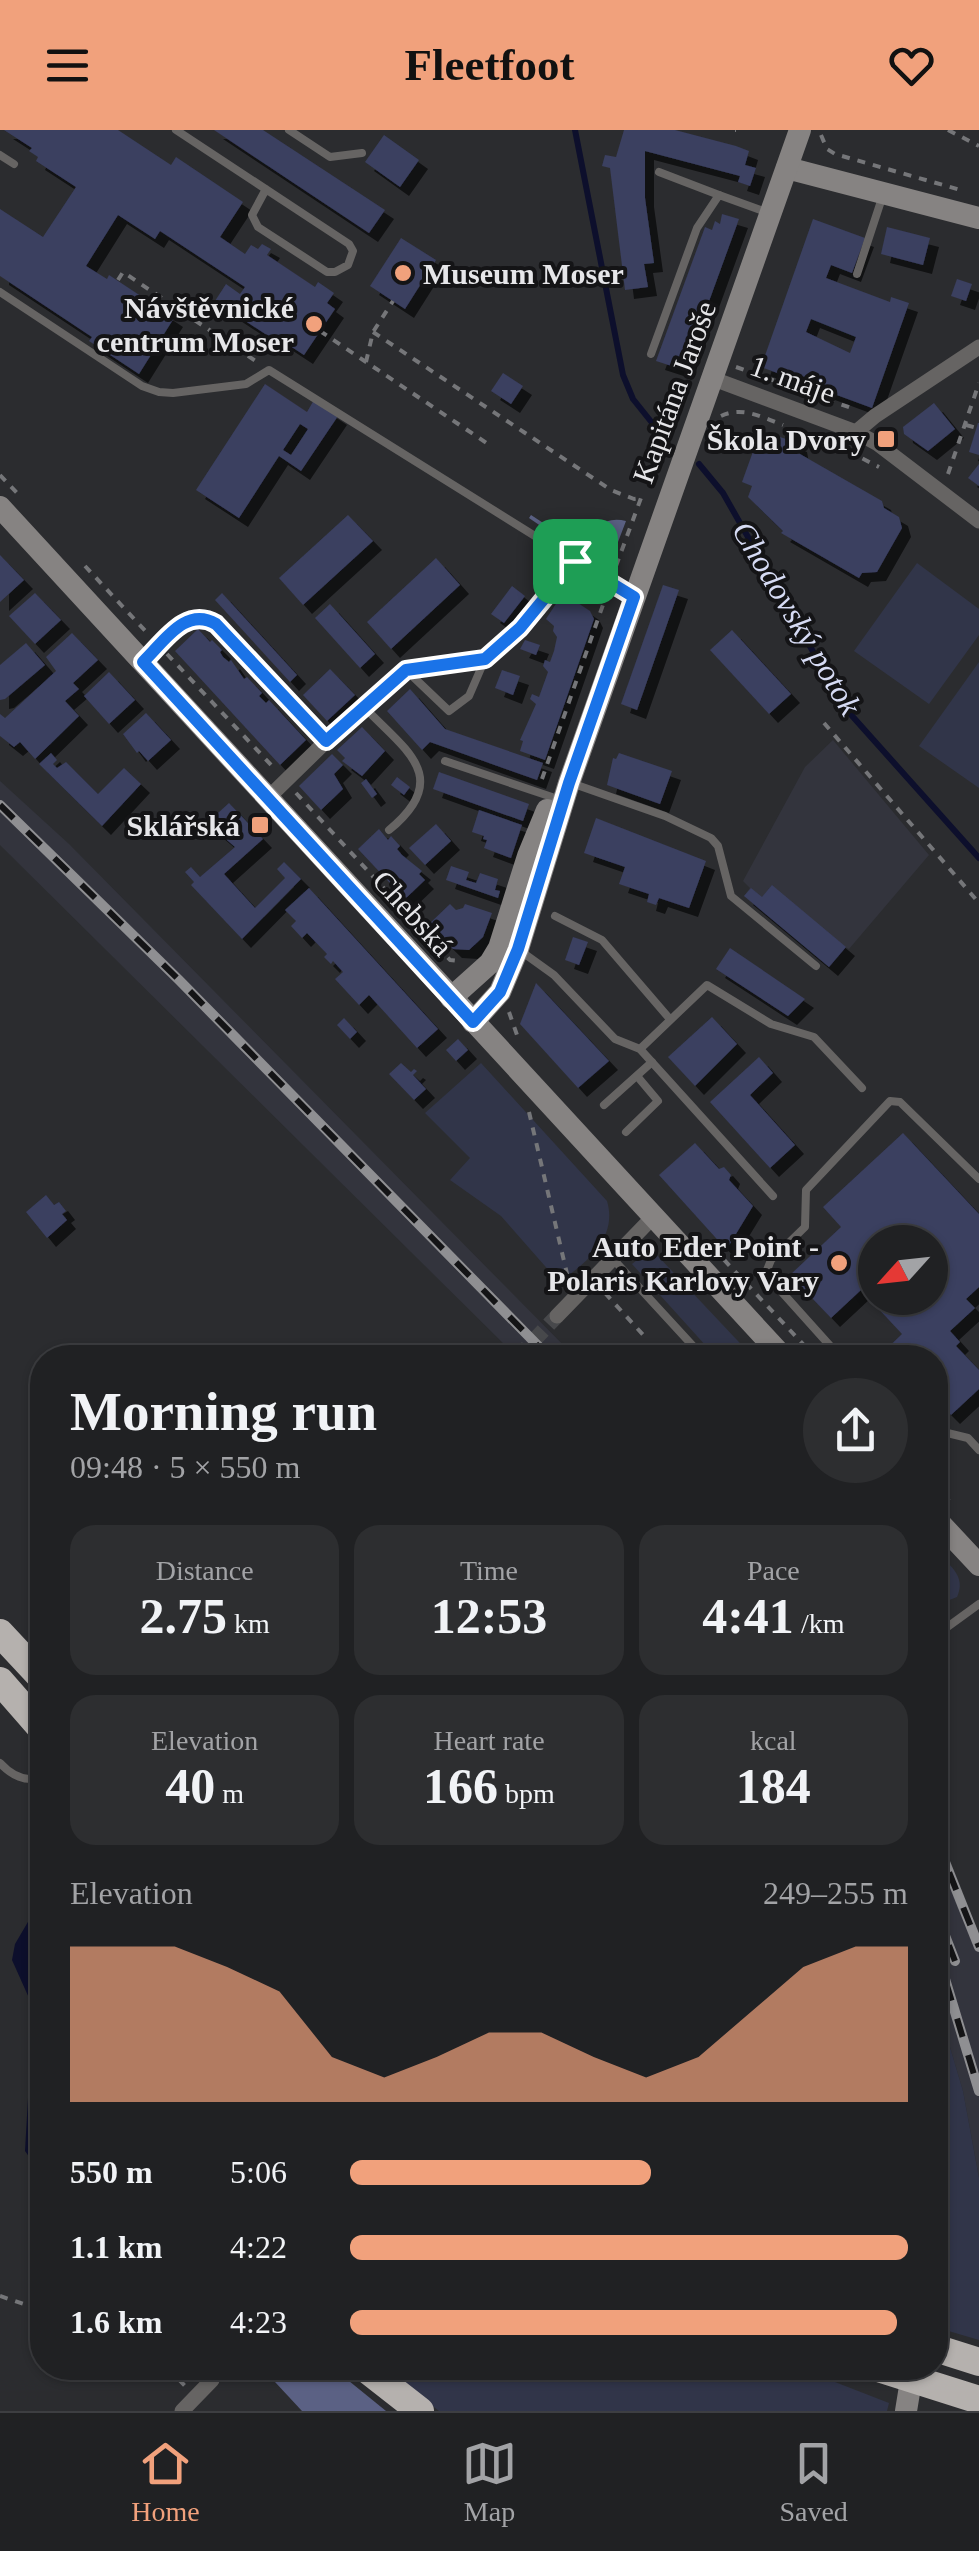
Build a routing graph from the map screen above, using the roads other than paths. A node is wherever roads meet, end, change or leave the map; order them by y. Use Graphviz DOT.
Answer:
graph roads {
  1 [pos="176,130"];
  2 [pos="289,130"];
  3 [pos="800,130"];
  4 [pos="362,152"];
  5 [pos="0,155"];
  6 [pos="14,164"];
  7 [pos="787,168"];
  8 [pos="659,172"];
  9 [pos="266,189"];
  10 [pos="883,193"];
  11 [pos="719,195"];
  12 [pos="973,208"];
  13 [pos="770,214"];
  14 [pos="858,274"];
  15 [pos="0,292"];
  16 [pos="977,348"];
  17 [pos="651,354"];
  18 [pos="710,378"];
  19 [pos="856,432"];
  20 [pos="0,507"];
  21 [pos="979,521"];
  22 [pos="575,561"];
  23 [pos="634,597"];
  24 [pos="151,654"];
  25 [pos="485,659"];
  26 [pos="406,670"];
  27 [pos="359,710"];
  28 [pos="326,741"];
  29 [pos="445,761"];
  30 [pos="553,790"];
  31 [pos="267,798"];
  32 [pos="390,830"];
  33 [pos="555,916"];
  34 [pos="518,949"];
  35 [pos="816,966"];
  36 [pos="451,998"];
  37 [pos="668,1018"];
  38 [pos="473,1022"];
  39 [pos="640,1049"];
  40 [pos="652,1062"];
  41 [pos="638,1076"];
  42 [pos="862,1088"];
  43 [pos="604,1105"];
  44 [pos="626,1132"];
  45 [pos="979,1179"];
  46 [pos="772,1196"];
  47 [pos="654,1216"];
  48 [pos="613,1259"];
  49 [pos="557,1316"];
  50 [pos="692,1345"];
  51 [pos="772,1345"];
  52 [pos="829,1345"];
  53 [pos="948,1433"];
  54 [pos="979,1450"];
  55 [pos="948,1532"];
  56 [pos="979,1565"];
  57 [pos="979,1604"];
  58 [pos="948,1627"];
  59 [pos="0,1632"];
  60 [pos="30,1665"];
  61 [pos="0,1681"];
  62 [pos="30,1716"];
  63 [pos="0,1763"];
  64 [pos="30,1779"];
  65 [pos="948,2352"];
  66 [pos="979,2362"];
  67 [pos="212,2380"];
  68 [pos="380,2380"];
  69 [pos="911,2380"];
  70 [pos="916,2380"];
  71 [pos="979,2400"];
  72 [pos="182,2411"];
  73 [pos="420,2411"];
  74 [pos="906,2411"];
  1 -- 9 [label="lane"];
  2 -- 4 [label="lane"];
  3 -- 7 [label="street, Kapitána Jaroše"];
  5 -- 6 [label="lane"];
  7 -- 10 [label="street"];
  7 -- 13 [label="street, Kapitána Jaroše"];
  8 -- 11 [label="lane"];
  9 -- 9 [label="lane"];
  10 -- 12 [label="street"];
  10 -- 14 [label="lane"];
  11 -- 13 [label="lane"];
  11 -- 17 [label="lane"];
  13 -- 18 [label="street, Kapitána Jaroše"];
  15 -- 22 [label="lane"];
  16 -- 19 [label="street, 1. máje"];
  18 -- 19 [label="street, 1. máje"];
  18 -- 23 [label="street, Kapitána Jaroše"];
  19 -- 21 [label="street, 1. máje"];
  20 -- 24 [label="street, Chebská"];
  22 -- 23 [label="street"];
  22 -- 25 [label="street"];
  23 -- 30 [label="street, Kapitána Jaroše"];
  24 -- 28 [label="lane"];
  24 -- 31 [label="street, Chebská"];
  25 -- 26 [label="street"];
  25 -- 26 [label="lane"];
  26 -- 27 [label="street"];
  27 -- 28 [label="street"];
  27 -- 32 [label="lane"];
  28 -- 31 [label="street"];
  29 -- 30 [label="lane"];
  30 -- 34 [label="street, Kapitána Jaroše"];
  30 -- 35 [label="lane"];
  30 -- 36 [label="street, Kapitána Jaroše"];
  31 -- 36 [label="street, Chebská"];
  33 -- 37 [label="lane"];
  34 -- 38 [label="street, Kapitána Jaroše"];
  34 -- 39 [label="lane"];
  36 -- 38 [label="street, Chebská"];
  37 -- 39 [label="lane"];
  37 -- 42 [label="lane"];
  38 -- 47 [label="street, Chebská"];
  39 -- 40 [label="lane"];
  40 -- 41 [label="lane"];
  40 -- 46 [label="lane"];
  41 -- 43 [label="lane"];
  41 -- 44 [label="lane"];
  45 -- 52 [label="lane"];
  47 -- 48 [label="street"];
  47 -- 51 [label="street, Chebská"];
  48 -- 49 [label="street"];
  48 -- 50 [label="lane"];
  53 -- 54 [label="lane"];
  55 -- 56 [label="street"];
  57 -- 58 [label="lane"];
  59 -- 60 [label="highway"];
  61 -- 62 [label="highway"];
  63 -- 64 [label="lane"];
  65 -- 66 [label="highway"];
  67 -- 72 [label="street"];
  68 -- 73 [label="highway"];
  69 -- 74 [label="street"];
  70 -- 71 [label="highway, bridge"];
}
